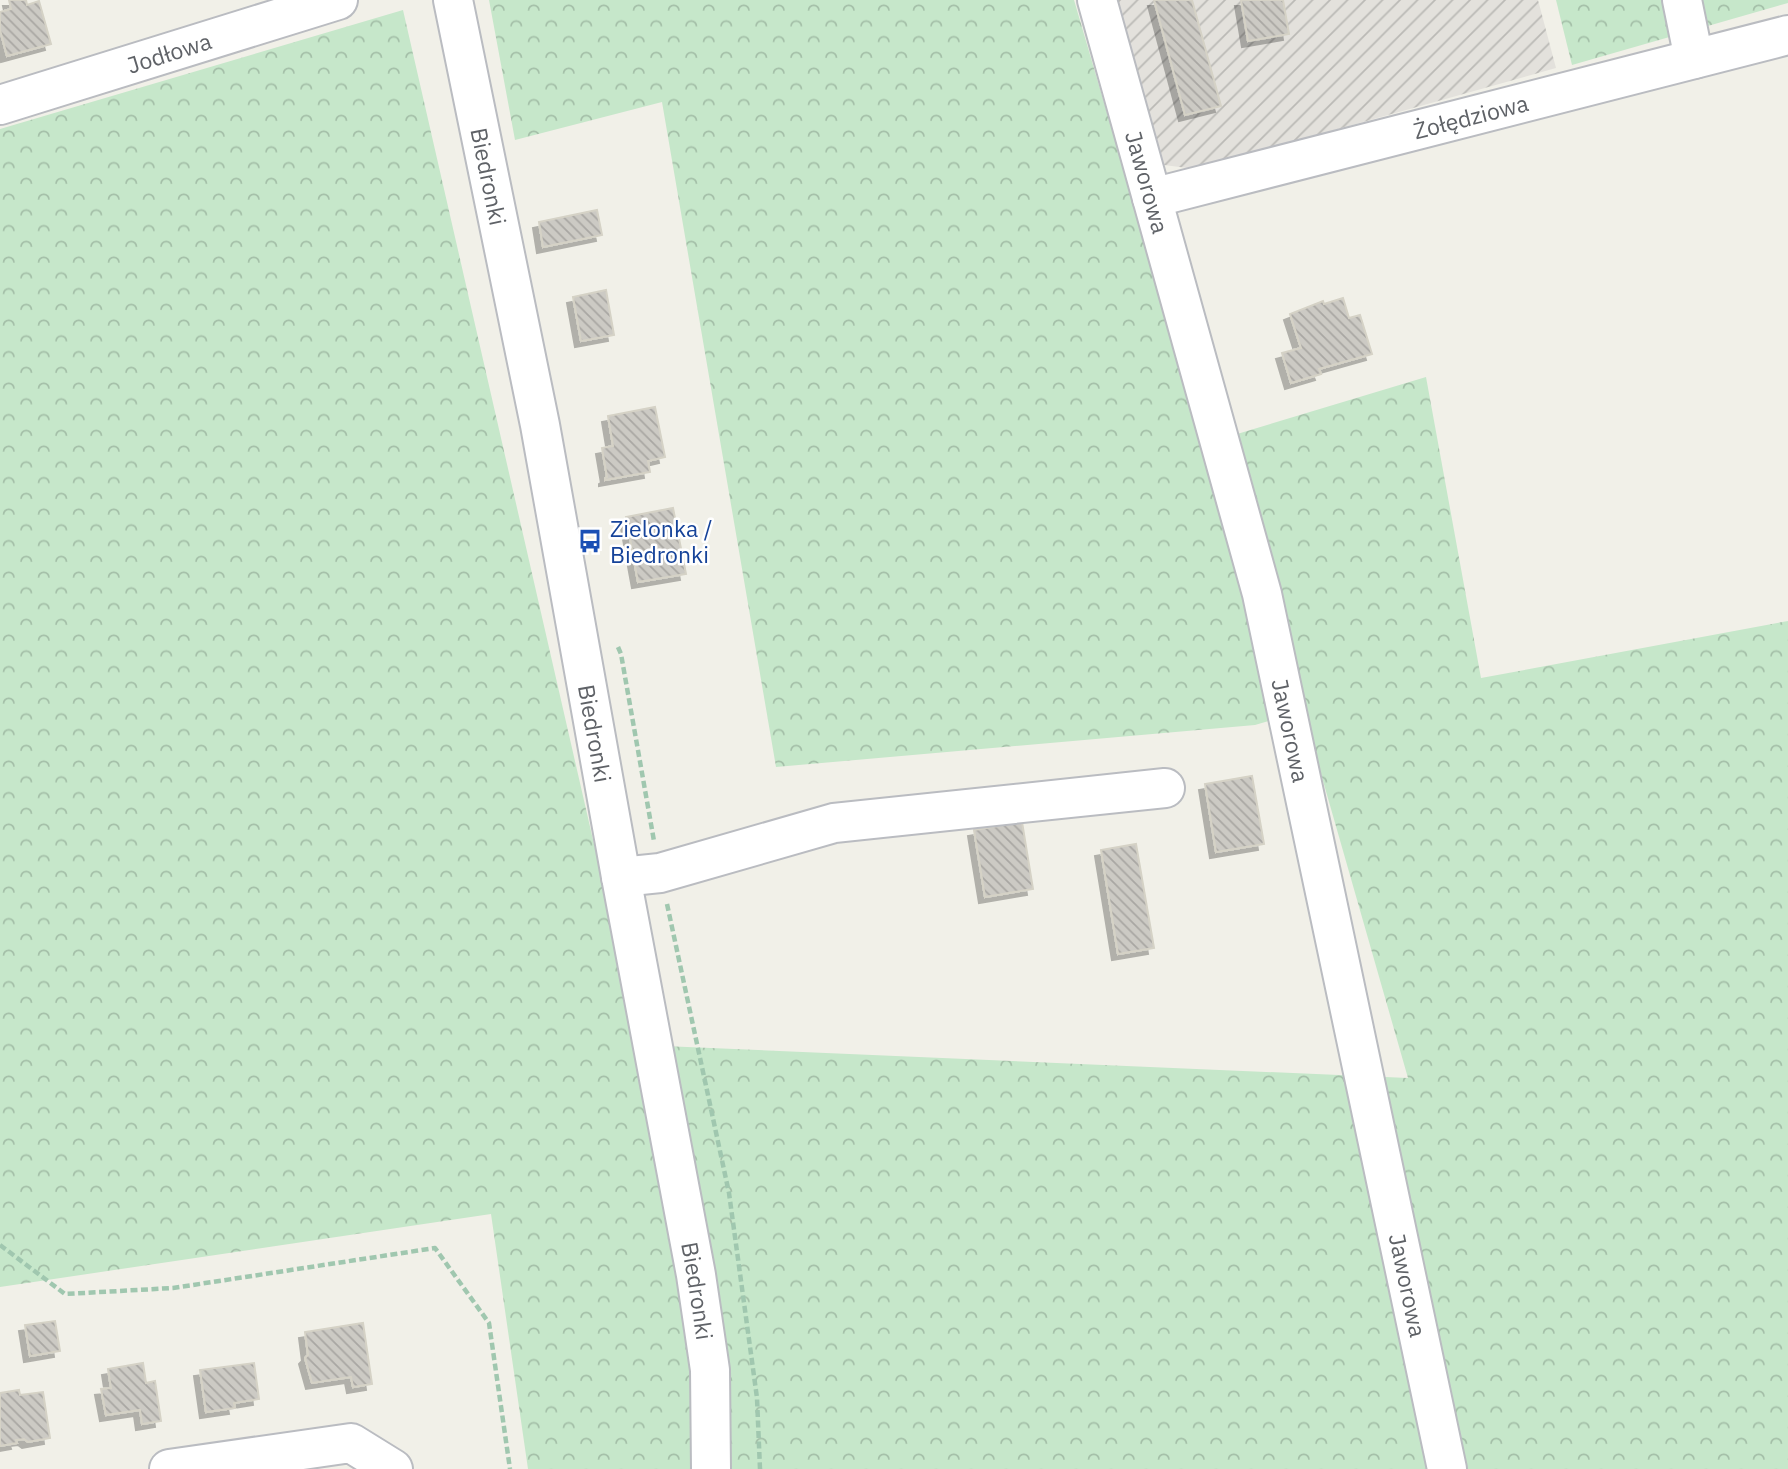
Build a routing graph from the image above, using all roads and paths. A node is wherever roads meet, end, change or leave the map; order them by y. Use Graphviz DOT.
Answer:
graph roads {
  1 [pos="453,0"];
  2 [pos="1097,0"];
  3 [pos="1682,0"];
  4 [pos="327,1"];
  5 [pos="1788,36"];
  6 [pos="1694,60"];
  7 [pos="0,104"];
  8 [pos="1152,198"];
  9 [pos="1165,788"];
  10 [pos="621,877"];
  11 [pos="0,1245"];
  12 [pos="169,1469"];
  13 [pos="393,1469"];
  14 [pos="510,1469"];
  15 [pos="711,1469"];
  16 [pos="1447,1469"];
  1 -- 10 [label="street, Biedronki"];
  2 -- 8 [label="street, Jaworowa"];
  3 -- 6 [label="street"];
  4 -- 7 [label="street, Jodłowa"];
  5 -- 6 [label="street, Żołędziowa"];
  6 -- 8 [label="street, Żołędziowa"];
  8 -- 16 [label="street, Jaworowa"];
  9 -- 10 [label="street"];
  10 -- 15 [label="street, Biedronki"];
  11 -- 14 [label="path"];
  12 -- 13 [label="street"];
}
